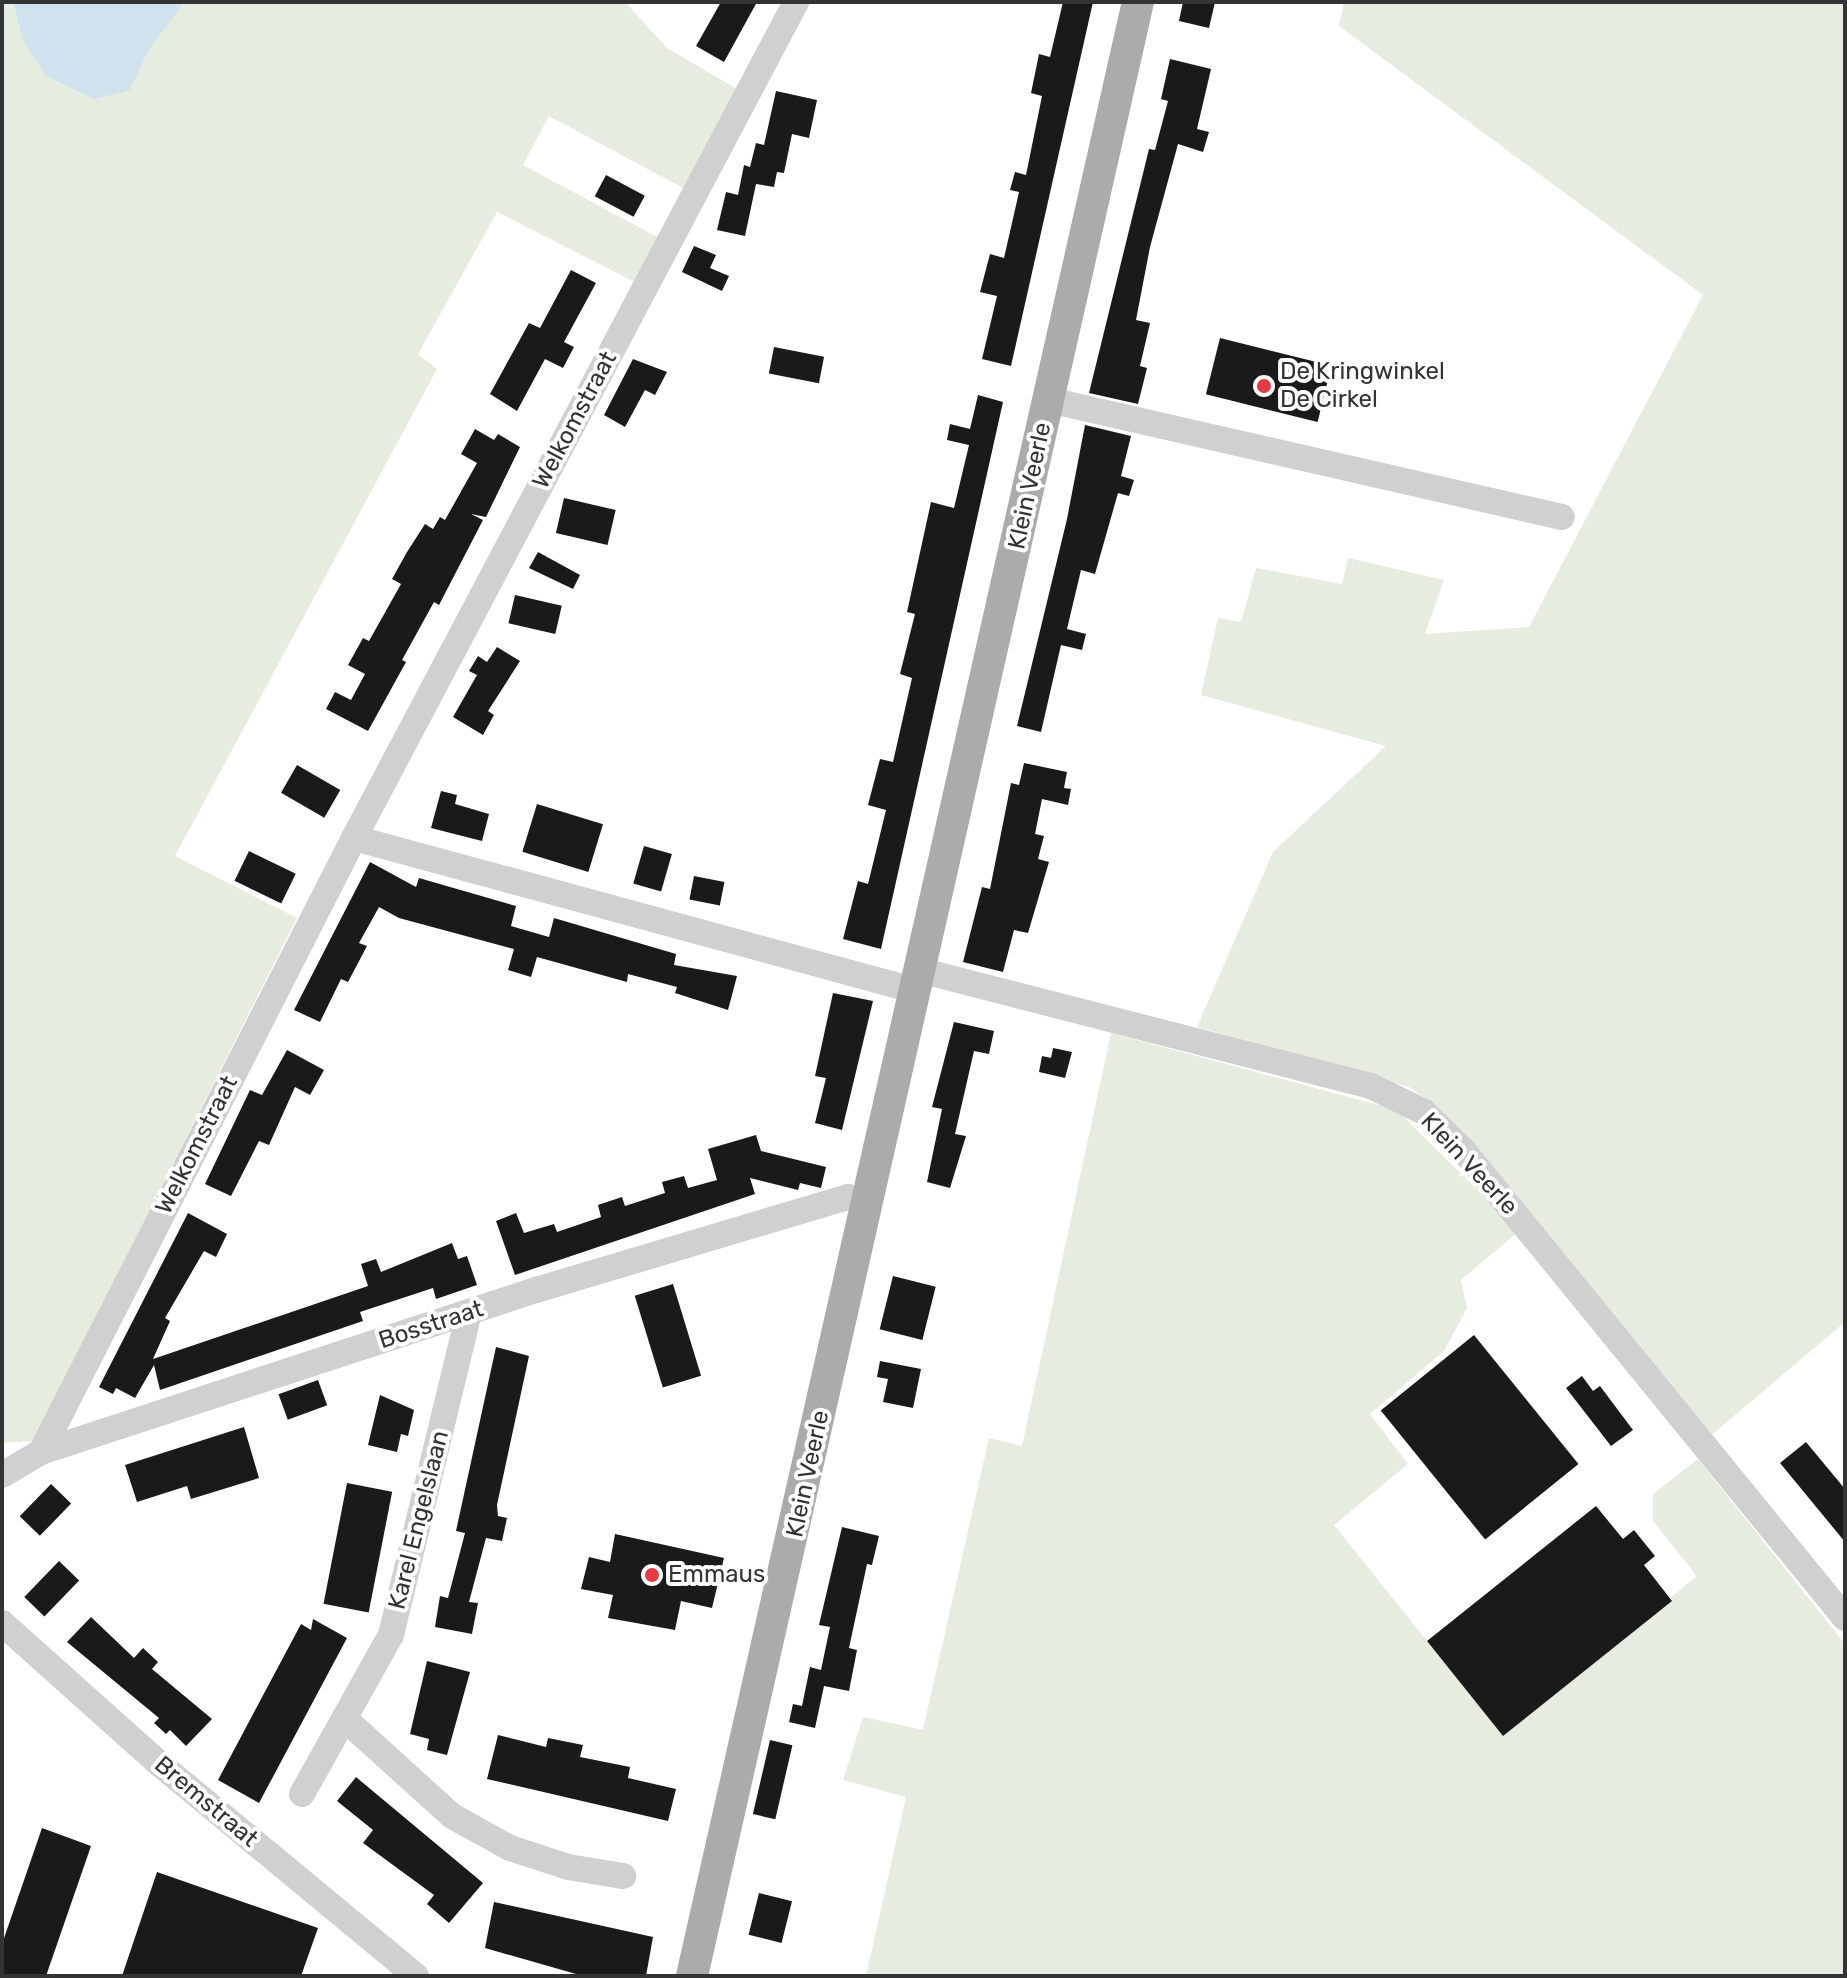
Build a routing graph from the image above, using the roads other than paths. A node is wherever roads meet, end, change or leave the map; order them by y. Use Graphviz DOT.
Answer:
graph roads {
  1 [pos="796,2"];
  2 [pos="1138,2"];
  3 [pos="1049,400"];
  4 [pos="1562,517"];
  5 [pos="354,838"];
  6 [pos="920,981"];
  7 [pos="867,1204"];
  8 [pos="469,1313"];
  9 [pos="41,1452"];
  10 [pos="2,1475"];
  11 [pos="1845,1618"];
  12 [pos="2,1623"];
  13 [pos="345,1719"];
  14 [pos="302,1794"];
  15 [pos="623,1876"];
  16 [pos="416,1976"];
  17 [pos="692,1976"];
  1 -- 5 [label="street, Welkomstraat"];
  2 -- 3 [label="main road, Klein Veerle"];
  3 -- 4 [label="street"];
  3 -- 6 [label="main road, Klein Veerle"];
  5 -- 6 [label="street"];
  5 -- 9 [label="street, Welkomstraat"];
  6 -- 7 [label="main road, Klein Veerle"];
  6 -- 11 [label="street, Klein Veerle"];
  7 -- 8 [label="street, Bosstraat"];
  7 -- 17 [label="main road, Klein Veerle"];
  8 -- 9 [label="street, Bosstraat"];
  8 -- 13 [label="street, Karel Engelslaan"];
  9 -- 10 [label="street, Bosstraat"];
  12 -- 16 [label="street, Bremstraat"];
  13 -- 14 [label="street, Karel Engelslaan"];
  13 -- 15 [label="street"];
}
